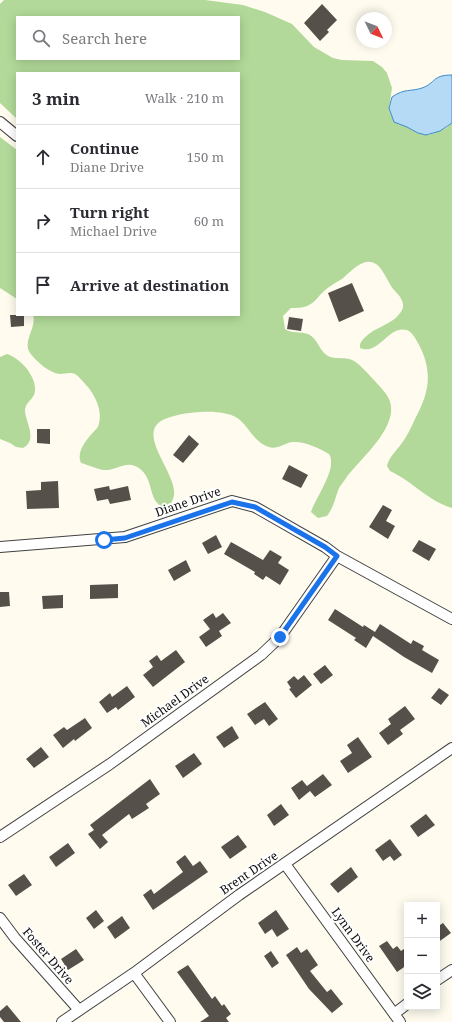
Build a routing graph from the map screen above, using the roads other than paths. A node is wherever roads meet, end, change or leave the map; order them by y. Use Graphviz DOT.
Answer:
graph roads {
  1 [pos="0,122"];
  2 [pos="16,135"];
  3 [pos="0,547"];
  4 [pos="337,556"];
  5 [pos="452,619"];
  6 [pos="452,748"];
  7 [pos="0,837"];
  8 [pos="285,864"];
  9 [pos="0,918"];
  10 [pos="452,970"];
  11 [pos="134,973"];
  12 [pos="440,978"];
  13 [pos="404,1008"];
  14 [pos="79,1010"];
  15 [pos="397,1018"];
  16 [pos="62,1022"];
  17 [pos="170,1022"];
  1 -- 2 [label="street"];
  3 -- 4 [label="street, Diane Drive"];
  4 -- 5 [label="street, Diane Drive"];
  4 -- 7 [label="street, Michael Drive"];
  6 -- 8 [label="street, Brent Drive"];
  8 -- 11 [label="street, Brent Drive"];
  8 -- 15 [label="street, Lynn Drive"];
  9 -- 14 [label="street, Foster Drive"];
  10 -- 12 [label="street"];
  11 -- 14 [label="street, Brent Drive"];
  11 -- 17 [label="street"];
  13 -- 15 [label="street"];
  14 -- 16 [label="street, Brent Drive"];
}
